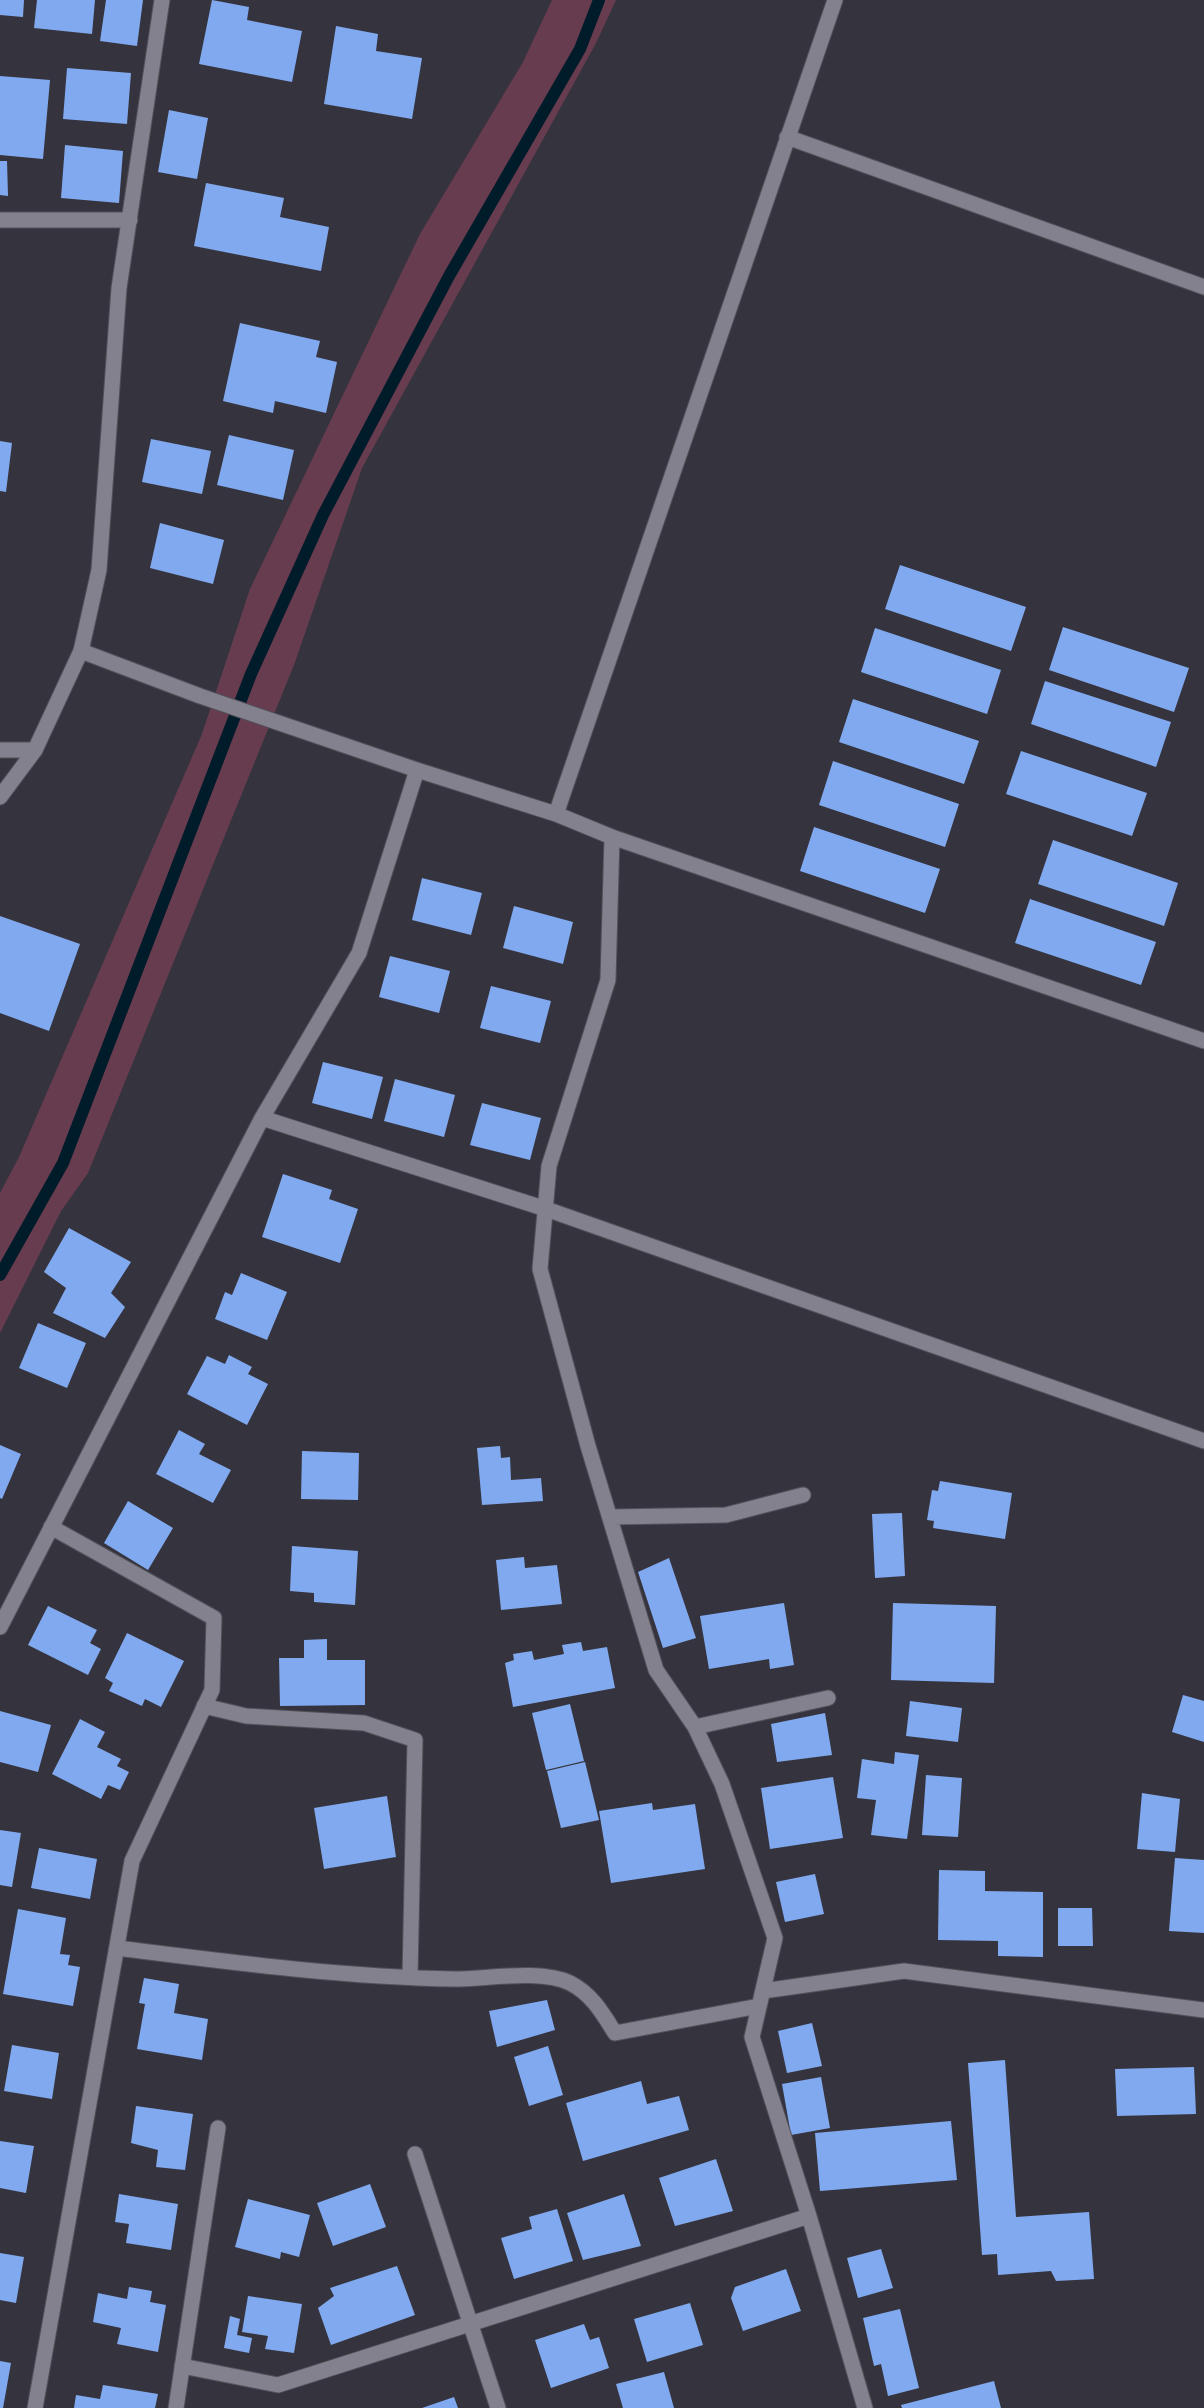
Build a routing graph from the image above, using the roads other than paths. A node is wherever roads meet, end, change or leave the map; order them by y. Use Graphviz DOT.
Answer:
graph roads {
  1 [pos="162,0"];
  2 [pos="835,0"];
  3 [pos="786,137"];
  4 [pos="0,220"];
  5 [pos="130,220"];
  6 [pos="1204,287"];
  7 [pos="81,651"];
  8 [pos="0,750"];
  9 [pos="35,750"];
  10 [pos="417,770"];
  11 [pos="0,797"];
  12 [pos="556,814"];
  13 [pos="612,837"];
  14 [pos="1204,1041"];
  15 [pos="262,1118"];
  16 [pos="546,1209"];
  17 [pos="1204,1441"];
  18 [pos="802,1495"];
  19 [pos="610,1517"];
  20 [pos="51,1527"];
  21 [pos="0,1627"];
  22 [pos="828,1698"];
  23 [pos="204,1706"];
  24 [pos="695,1727"];
  25 [pos="117,1948"];
  26 [pos="410,1976"];
  27 [pos="763,1991"];
  28 [pos="759,2006"];
  29 [pos="1204,2010"];
  30 [pos="218,2128"];
  31 [pos="415,2154"];
  32 [pos="809,2216"];
  33 [pos="469,2324"];
  34 [pos="182,2366"];
  35 [pos="36,2408"];
  36 [pos="176,2408"];
  37 [pos="498,2408"];
  38 [pos="865,2408"];
  1 -- 5 [label="street"];
  2 -- 3 [label="street"];
  3 -- 6 [label="street"];
  3 -- 12 [label="street"];
  4 -- 5 [label="street"];
  5 -- 7 [label="street"];
  7 -- 9 [label="street"];
  7 -- 10 [label="street"];
  8 -- 9 [label="street"];
  9 -- 11 [label="street"];
  10 -- 12 [label="street"];
  10 -- 15 [label="street"];
  12 -- 13 [label="street"];
  13 -- 14 [label="street"];
  13 -- 16 [label="street"];
  15 -- 16 [label="street"];
  15 -- 20 [label="street"];
  16 -- 17 [label="street"];
  16 -- 19 [label="street"];
  18 -- 19 [label="street"];
  19 -- 24 [label="street"];
  20 -- 21 [label="street"];
  20 -- 23 [label="street"];
  22 -- 24 [label="street"];
  23 -- 25 [label="street"];
  23 -- 26 [label="street"];
  24 -- 27 [label="street"];
  25 -- 26 [label="street"];
  25 -- 35 [label="street"];
  26 -- 28 [label="street"];
  27 -- 28 [label="street"];
  27 -- 29 [label="street"];
  28 -- 32 [label="street"];
  30 -- 34 [label="street"];
  31 -- 33 [label="street"];
  32 -- 33 [label="street"];
  32 -- 38 [label="street"];
  33 -- 34 [label="street"];
  33 -- 37 [label="street"];
  34 -- 36 [label="street"];
}
